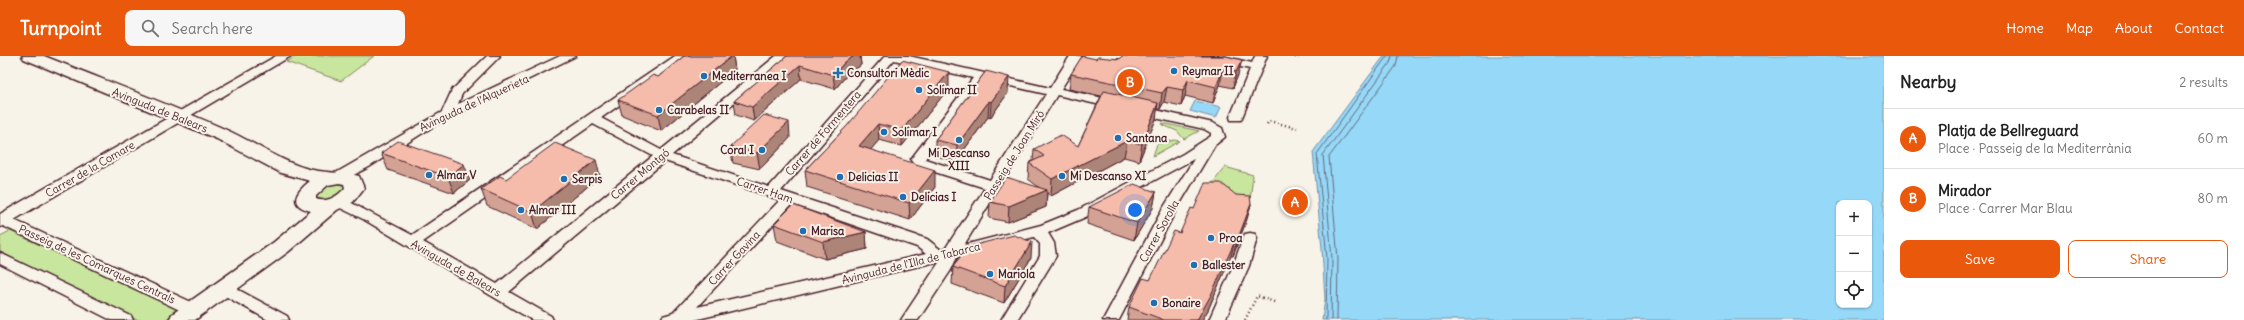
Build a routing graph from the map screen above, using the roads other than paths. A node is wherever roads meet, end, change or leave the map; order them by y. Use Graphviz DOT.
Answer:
graph roads {
  1 [pos="30,56"];
  2 [pos="284,56"];
  3 [pos="494,56"];
  4 [pos="570,56"];
  5 [pos="683,56"];
  6 [pos="783,56"];
  7 [pos="892,56"];
  8 [pos="1076,56"];
  9 [pos="1206,56"];
  10 [pos="1258,62"];
  11 [pos="981,76"];
  12 [pos="1054,91"];
  13 [pos="447,114"];
  14 [pos="179,117"];
  15 [pos="1236,117"];
  16 [pos="593,119"];
  17 [pos="1210,144"];
  18 [pos="663,156"];
  19 [pos="288,169"];
  20 [pos="994,186"];
  21 [pos="341,190"];
  22 [pos="772,192"];
  23 [pos="790,198"];
  24 [pos="308,199"];
  25 [pos="1,220"];
  26 [pos="1038,231"];
  27 [pos="290,238"];
  28 [pos="1250,238"];
  29 [pos="412,242"];
  30 [pos="945,255"];
  31 [pos="0,258"];
  32 [pos="224,288"];
  33 [pos="498,292"];
  34 [pos="187,315"];
  35 [pos="673,319"];
  36 [pos="125,320"];
  37 [pos="281,320"];
  38 [pos="545,320"];
  39 [pos="909,320"];
  40 [pos="1009,320"];
  41 [pos="1111,320"];
  42 [pos="1217,320"];
  1 -- 14 [label="street, Avinguda de Balears"];
  2 -- 14 [label="street, Carrer de la Comare"];
  3 -- 13 [label="street"];
  4 -- 13 [label="street, Avinguda de l’Alquerieta"];
  5 -- 16 [label="street"];
  6 -- 18 [label="street, Carrer Montgó"];
  7 -- 11 [label="street"];
  7 -- 22 [label="street, Carrer de Formentera"];
  8 -- 12 [label="street, Passeig de Joan Miró"];
  9 -- 10 [label="street"];
  10 -- 15 [label="street"];
  11 -- 12 [label="street"];
  11 -- 20 [label="street"];
  12 -- 17 [label="street"];
  12 -- 20 [label="street, Passeig de Joan Miró"];
  13 -- 21 [label="street, Avinguda de l’Alquerieta"];
  14 -- 19 [label="street, Avinguda de Balears"];
  14 -- 25 [label="street, Carrer de la Comare"];
  16 -- 18 [label="street, Carrer Ham"];
  16 -- 29 [label="street"];
  17 -- 26 [label="street, Avinguda de l'Illa de Tabarca"];
  17 -- 41 [label="street, Carrer Sorolla"];
  18 -- 22 [label="street, Carrer Ham"];
  18 -- 33 [label="street, Carrer Montgó"];
  19 -- 21 [label="street"];
  19 -- 24 [label="street"];
  20 -- 30 [label="street, Passeig de Joan Miró"];
  21 -- 24 [label="street"];
  21 -- 24 [label="street"];
  21 -- 27 [label="street"];
  21 -- 29 [label="street, Avinguda de Balears"];
  22 -- 23 [label="street, Carrer Ham"];
  23 -- 30 [label="street, Carrer Ham"];
  23 -- 35 [label="street, Carrer Gavina"];
  24 -- 27 [label="street"];
  25 -- 34 [label="street, Passeig de les Comarques Centrals"];
  26 -- 30 [label="street, Avinguda de l'Illa de Tabarca"];
  26 -- 40 [label="street"];
  27 -- 32 [label="street"];
  28 -- 42 [label="street"];
  29 -- 33 [label="street, Avinguda de Balears"];
  30 -- 35 [label="street, Avinguda de l'Illa de Tabarca"];
  30 -- 39 [label="street, Passeig de Joan Miró"];
  31 -- 36 [label="street"];
  32 -- 34 [label="street"];
  32 -- 37 [label="street"];
  33 -- 38 [label="street, Avinguda de Balears"];
}
